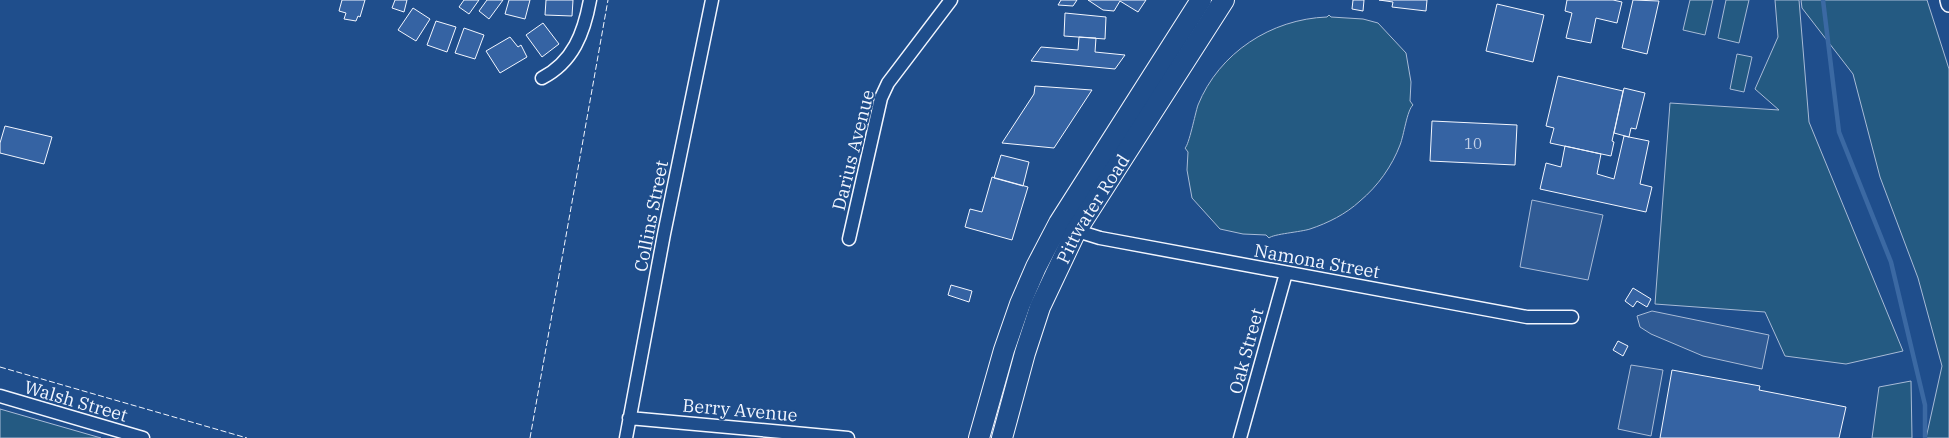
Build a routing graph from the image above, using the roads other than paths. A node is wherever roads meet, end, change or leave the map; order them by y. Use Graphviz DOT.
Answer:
graph roads {
  1 [pos="590,0"];
  2 [pos="712,0"];
  3 [pos="951,0"];
  4 [pos="1201,0"];
  5 [pos="1224,0"];
  6 [pos="1948,0"];
  7 [pos="1949,4"];
  8 [pos="542,78"];
  9 [pos="1067,227"];
  10 [pos="849,239"];
  11 [pos="1286,273"];
  12 [pos="1572,317"];
  13 [pos="0,396"];
  14 [pos="630,418"];
  15 [pos="144,438"];
  16 [pos="626,438"];
  17 [pos="848,438"];
  18 [pos="979,438"];
  19 [pos="1002,438"];
  20 [pos="1240,438"];
  1 -- 8 [label="street"];
  2 -- 14 [label="street, Collins Street"];
  3 -- 10 [label="street, Darius Avenue"];
  4 -- 9 [label="highway, Pittwater Road"];
  5 -- 9 [label="highway, Pittwater Road"];
  6 -- 7 [label="street"];
  9 -- 11 [label="street, Namona Street"];
  9 -- 18 [label="highway, Pittwater Road"];
  9 -- 19 [label="highway, Pittwater Road"];
  11 -- 12 [label="street, Namona Street"];
  11 -- 20 [label="street, Oak Street"];
  13 -- 15 [label="street, Walsh Street"];
  14 -- 16 [label="street, Collins Street"];
  14 -- 17 [label="street, Berry Avenue"];
}
